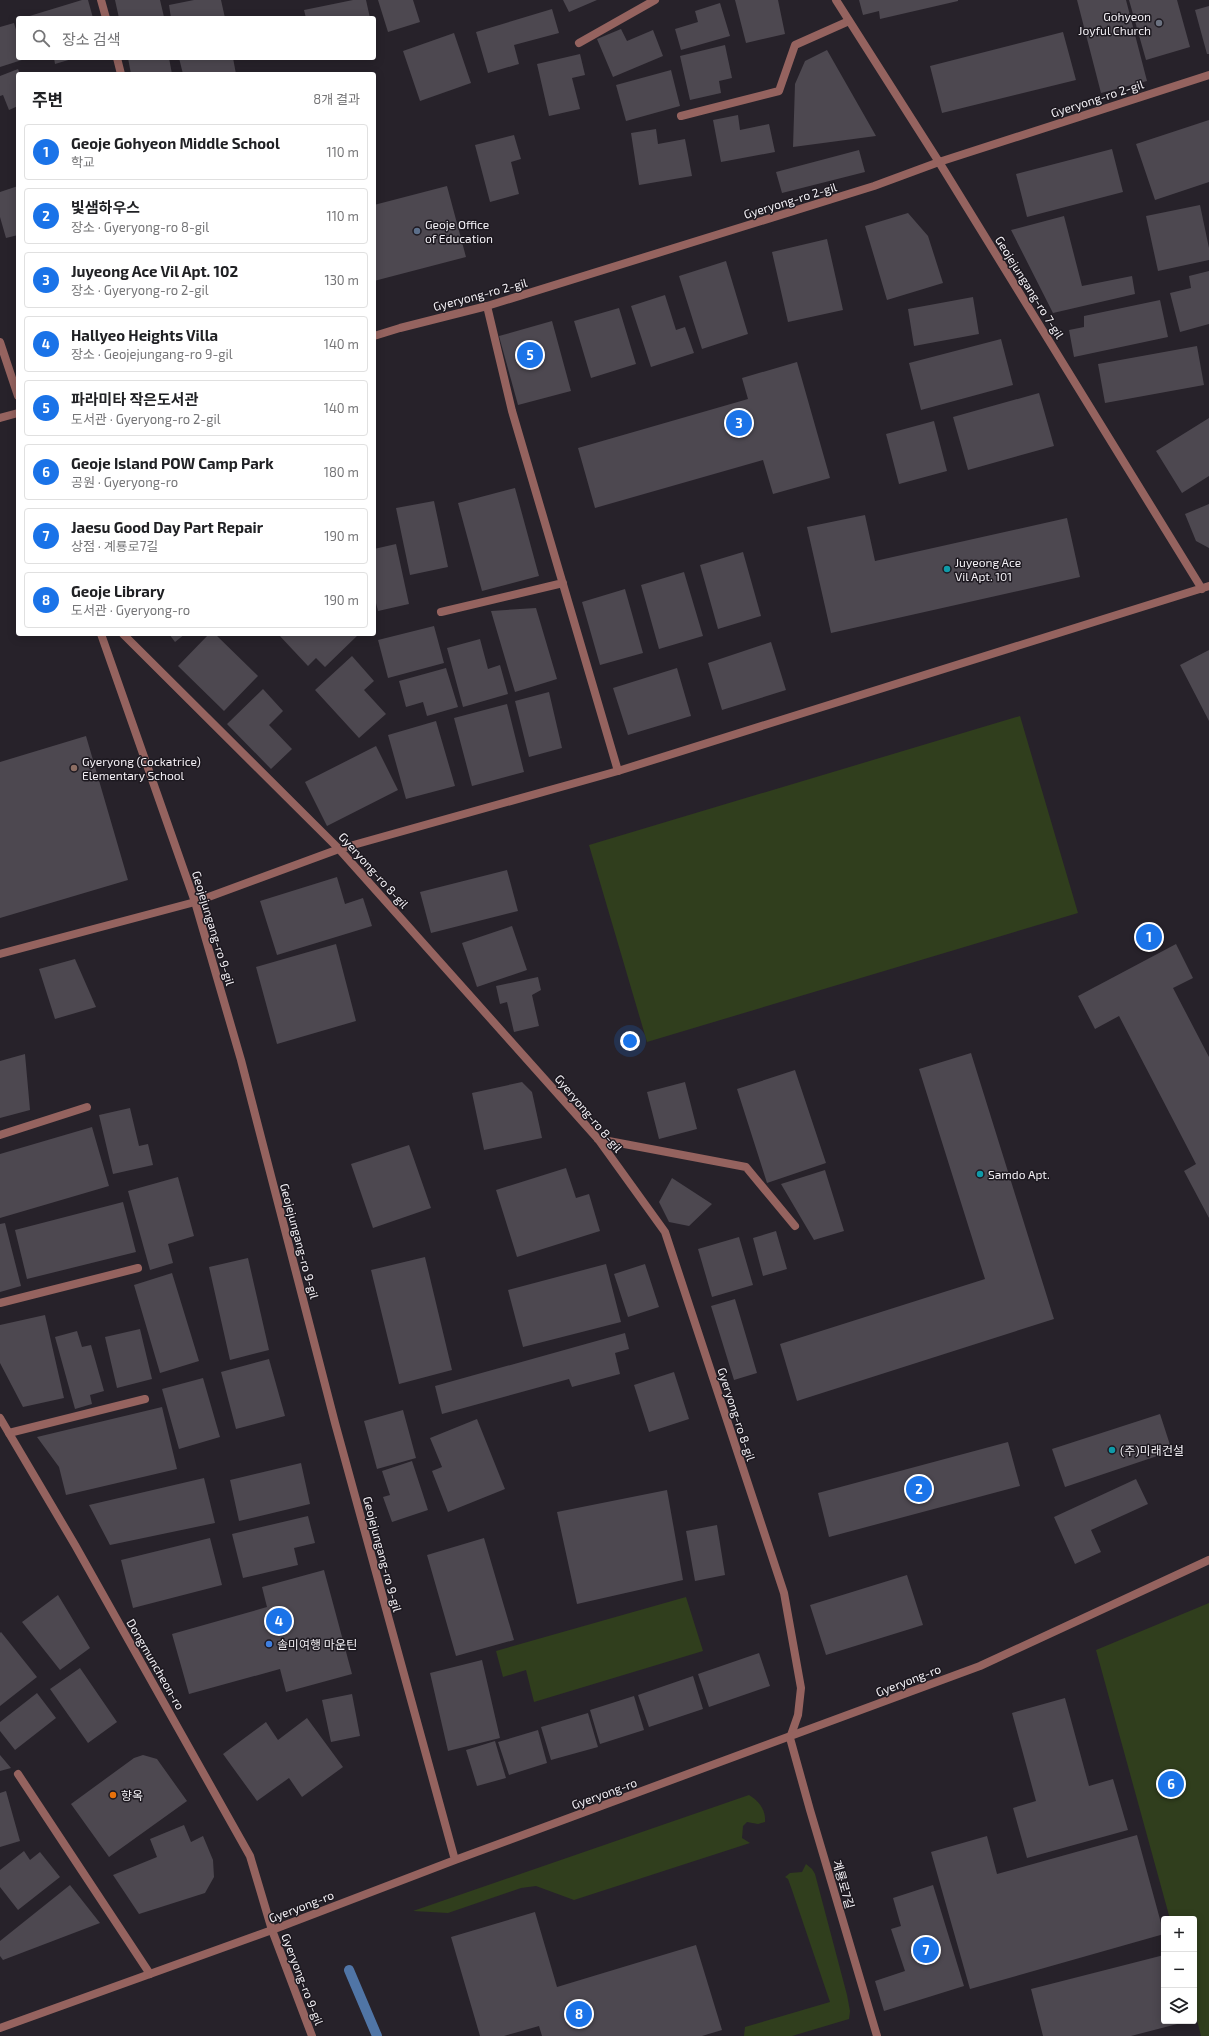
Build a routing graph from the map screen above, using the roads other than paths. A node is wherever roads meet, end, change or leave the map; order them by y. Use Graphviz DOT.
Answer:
graph roads {
  1 [pos="101,0"];
  2 [pos="655,0"];
  3 [pos="836,0"];
  4 [pos="105,16"];
  5 [pos="849,21"];
  6 [pos="579,43"];
  7 [pos="118,60"];
  8 [pos="120,72"];
  9 [pos="1209,75"];
  10 [pos="681,116"];
  11 [pos="939,162"];
  12 [pos="487,306"];
  13 [pos="376,335"];
  14 [pos="0,342"];
  15 [pos="16,390"];
  16 [pos="16,414"];
  17 [pos="0,418"];
  18 [pos="563,583"];
  19 [pos="1206,588"];
  20 [pos="441,612"];
  21 [pos="102,636"];
  22 [pos="125,636"];
  23 [pos="618,771"];
  24 [pos="340,849"];
  25 [pos="195,902"];
  26 [pos="0,954"];
  27 [pos="87,1106"];
  28 [pos="0,1135"];
  29 [pos="598,1139"];
  30 [pos="795,1226"];
  31 [pos="138,1268"];
  32 [pos="0,1303"];
  33 [pos="145,1399"];
  34 [pos="0,1418"];
  35 [pos="9,1433"];
  36 [pos="1209,1560"];
  37 [pos="790,1738"];
  38 [pos="18,1774"];
  39 [pos="455,1860"];
  40 [pos="272,1930"];
  41 [pos="150,1974"];
  42 [pos="0,2028"];
  43 [pos="312,2036"];
  44 [pos="877,2036"];
  1 -- 4 [label="street"];
  2 -- 6 [label="street"];
  3 -- 5 [label="street, Geojejungang-ro 7-gil"];
  5 -- 10 [label="street"];
  5 -- 11 [label="street, Geojejungang-ro 7-gil"];
  7 -- 8 [label="street"];
  9 -- 11 [label="street, Gyeryong-ro 2-gil"];
  11 -- 12 [label="street, Gyeryong-ro 2-gil"];
  11 -- 19 [label="street, Geojejungang-ro 7-gil"];
  12 -- 13 [label="street, Gyeryong-ro 2-gil"];
  12 -- 18 [label="street"];
  14 -- 15 [label="street"];
  16 -- 17 [label="street"];
  18 -- 20 [label="street"];
  18 -- 23 [label="street"];
  19 -- 23 [label="street"];
  21 -- 25 [label="street, Geojejungang-ro 9-gil"];
  22 -- 24 [label="street, Gyeryong-ro 8-gil"];
  23 -- 24 [label="street"];
  24 -- 25 [label="street"];
  24 -- 29 [label="street, Gyeryong-ro 8-gil"];
  25 -- 26 [label="street"];
  25 -- 39 [label="street, Geojejungang-ro 9-gil"];
  27 -- 28 [label="street"];
  29 -- 30 [label="street"];
  29 -- 37 [label="street, Gyeryong-ro 8-gil"];
  31 -- 32 [label="street"];
  33 -- 35 [label="street"];
  34 -- 35 [label="street, Dongmuncheon-ro"];
  35 -- 40 [label="street, Dongmuncheon-ro"];
  36 -- 37 [label="street, Gyeryong-ro"];
  37 -- 39 [label="street, Gyeryong-ro"];
  37 -- 44 [label="street, 계룡로7길"];
  38 -- 41 [label="street"];
  39 -- 40 [label="street, Gyeryong-ro"];
  40 -- 41 [label="street, Gyeryong-ro"];
  40 -- 43 [label="street, Gyeryong-ro 9-gil"];
  41 -- 42 [label="street, Gyeryong-ro"];
}
